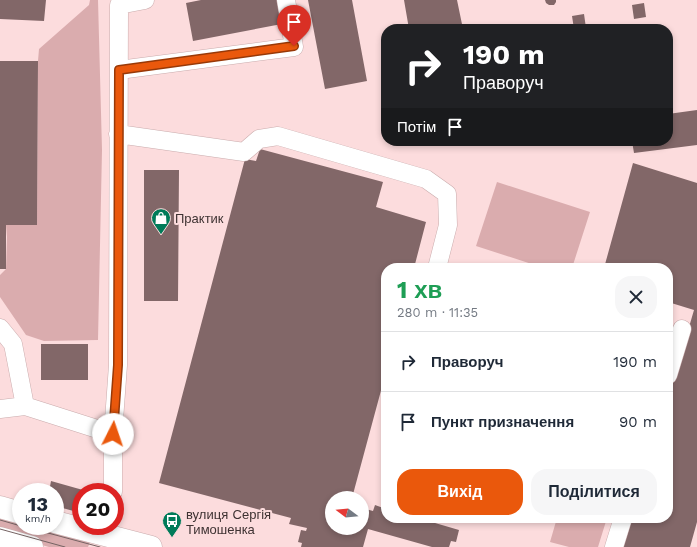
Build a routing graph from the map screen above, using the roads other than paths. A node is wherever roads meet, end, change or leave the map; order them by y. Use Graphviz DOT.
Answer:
graph roads {
  1 [pos="145,0"];
  2 [pos="286,0"];
  3 [pos="119,70"];
  4 [pos="118,134"];
  5 [pos="438,263"];
  6 [pos="0,328"];
  7 [pos="682,329"];
  8 [pos="673,359"];
  9 [pos="25,406"];
  10 [pos="0,409"];
  11 [pos="113,434"];
  12 [pos="112,483"];
  13 [pos="0,507"];
  14 [pos="12,510"];
  15 [pos="621,523"];
  16 [pos="64,524"];
  17 [pos="112,537"];
  18 [pos="0,538"];
  19 [pos="32,547"];
  20 [pos="151,547"];
  21 [pos="614,547"];
  1 -- 3 [label="lane"];
  2 -- 3 [label="lane"];
  3 -- 4 [label="lane"];
  4 -- 5 [label="lane"];
  4 -- 11 [label="lane"];
  6 -- 9 [label="lane"];
  7 -- 8 [label="lane"];
  9 -- 10 [label="lane"];
  9 -- 11 [label="lane"];
  11 -- 12 [label="lane"];
  13 -- 14 [label="main road"];
  15 -- 21 [label="lane"];
  16 -- 17 [label="main road"];
  17 -- 20 [label="main road"];
  18 -- 19 [label="main road"];
}
